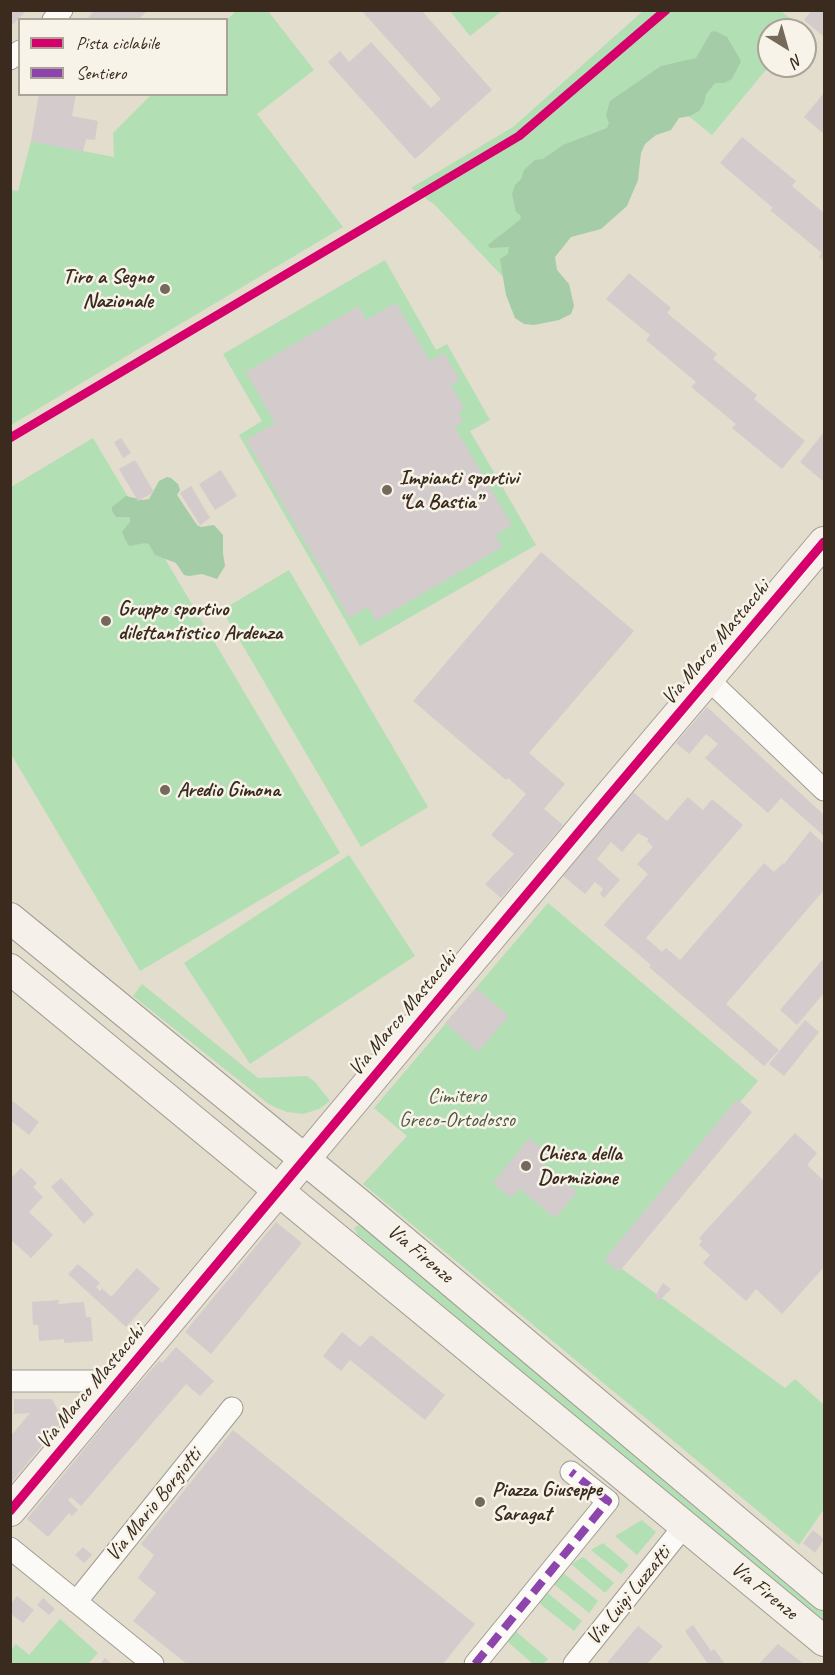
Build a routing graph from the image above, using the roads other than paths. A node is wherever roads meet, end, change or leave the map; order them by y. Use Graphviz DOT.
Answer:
graph roads {
  1 [pos="825,542"];
  2 [pos="709,681"];
  3 [pos="825,790"];
  4 [pos="10,918"];
  5 [pos="10,969"];
  6 [pos="305,1159"];
  7 [pos="279,1190"];
  8 [pos="10,1381"];
  9 [pos="119,1381"];
  10 [pos="232,1408"];
  11 [pos="571,1472"];
  12 [pos="10,1510"];
  13 [pos="684,1526"];
  14 [pos="10,1548"];
  15 [pos="825,1595"];
  16 [pos="76,1602"];
  17 [pos="825,1641"];
  18 [pos="153,1665"];
  19 [pos="475,1665"];
  20 [pos="574,1665"];
  1 -- 2 [label="main road, Via Marco Mastacchi"];
  2 -- 3 [label="street"];
  2 -- 6 [label="main road, Via Marco Mastacchi"];
  4 -- 6 [label="main road, Via Firenze"];
  5 -- 7 [label="main road, Via Firenze"];
  6 -- 7 [label="main road, Via Marco Mastacchi"];
  6 -- 15 [label="main road, Via Firenze"];
  7 -- 9 [label="main road, Via Marco Mastacchi"];
  7 -- 13 [label="main road, Via Firenze"];
  8 -- 9 [label="street"];
  9 -- 12 [label="main road, Via Marco Mastacchi"];
  10 -- 16 [label="street, Via Mario Borgiotti"];
  11 -- 19 [label="street"];
  13 -- 17 [label="main road, Via Firenze"];
  13 -- 20 [label="street, Via Luigi Luzzatti"];
  14 -- 16 [label="street"];
  16 -- 18 [label="street"];
}
